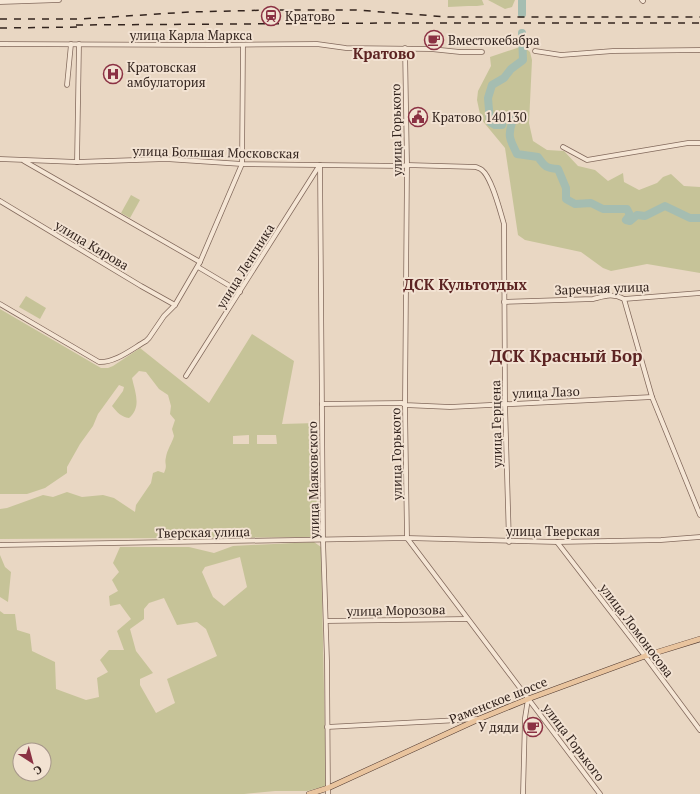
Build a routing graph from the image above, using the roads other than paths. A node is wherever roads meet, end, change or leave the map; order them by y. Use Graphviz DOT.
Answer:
graph roads {
  1 [pos="59,0"];
  2 [pos="0,2"];
  3 [pos="0,44"];
  4 [pos="71,44"];
  5 [pos="79,44"];
  6 [pos="243,45"];
  7 [pos="405,48"];
  8 [pos="700,50"];
  9 [pos="535,51"];
  10 [pos="482,52"];
  11 [pos="67,85"];
  12 [pos="700,143"];
  13 [pos="563,147"];
  14 [pos="0,159"];
  15 [pos="22,160"];
  16 [pos="78,162"];
  17 [pos="242,164"];
  18 [pos="320,165"];
  19 [pos="407,165"];
  20 [pos="0,200"];
  21 [pos="199,264"];
  22 [pos="240,292"];
  23 [pos="700,293"];
  24 [pos="624,298"];
  25 [pos="504,302"];
  26 [pos="0,304"];
  27 [pos="175,305"];
  28 [pos="186,376"];
  29 [pos="652,397"];
  30 [pos="322,404"];
  31 [pos="505,404"];
  32 [pos="405,405"];
  33 [pos="700,515"];
  34 [pos="700,537"];
  35 [pos="407,538"];
  36 [pos="323,540"];
  37 [pos="509,542"];
  38 [pos="557,542"];
  39 [pos="0,545"];
  40 [pos="467,619"];
  41 [pos="326,621"];
  42 [pos="700,639"];
  43 [pos="645,656"];
  44 [pos="528,699"];
  45 [pos="479,719"];
  46 [pos="328,727"];
  47 [pos="700,730"];
  48 [pos="328,788"];
  49 [pos="309,794"];
  50 [pos="328,794"];
  51 [pos="523,794"];
  52 [pos="600,794"];
  1 -- 2 [label="street"];
  3 -- 4 [label="street, улица Карла Маркса"];
  4 -- 5 [label="street, улица Карла Маркса"];
  4 -- 11 [label="street"];
  5 -- 6 [label="street, улица Карла Маркса"];
  5 -- 16 [label="street"];
  6 -- 7 [label="street, улица Карла Маркса"];
  6 -- 17 [label="street"];
  7 -- 10 [label="street, улица Карла Маркса"];
  7 -- 19 [label="street, улица Горького"];
  8 -- 9 [label="street"];
  12 -- 13 [label="street"];
  14 -- 15 [label="street, улица Большая Московская"];
  15 -- 16 [label="street, улица Большая Московская"];
  15 -- 21 [label="street"];
  16 -- 17 [label="street, улица Большая Московская"];
  17 -- 18 [label="street, улица Большая Московская"];
  17 -- 21 [label="street"];
  18 -- 19 [label="street, улица Большая Московская"];
  18 -- 22 [label="street, улица Ленгника"];
  18 -- 30 [label="street, улица Маяковского"];
  19 -- 25 [label="street, улица Герцена"];
  19 -- 32 [label="street, улица Горького"];
  20 -- 27 [label="street, улица Кирова"];
  21 -- 22 [label="street"];
  21 -- 27 [label="street"];
  22 -- 28 [label="street, улица Ленгника"];
  23 -- 24 [label="street, Заречная улица"];
  24 -- 25 [label="street, Заречная улица"];
  24 -- 29 [label="street"];
  25 -- 31 [label="street, улица Герцена"];
  26 -- 27 [label="street"];
  29 -- 31 [label="street, улица Лазо"];
  29 -- 33 [label="street"];
  30 -- 32 [label="street, улица Лазо"];
  30 -- 36 [label="street, улица Маяковского"];
  31 -- 32 [label="street, улица Лазо"];
  31 -- 37 [label="street, улица Герцена"];
  32 -- 35 [label="street, улица Горького"];
  34 -- 38 [label="street, улица Тверская"];
  35 -- 36 [label="street, Тверская улица"];
  35 -- 37 [label="street, улица Тверская"];
  35 -- 40 [label="street, улица Горького"];
  36 -- 39 [label="street, Тверская улица"];
  36 -- 41 [label="street, улица Маяковского"];
  37 -- 38 [label="street, улица Тверская"];
  38 -- 43 [label="street, улица Ломоносова"];
  40 -- 41 [label="street, улица Морозова"];
  40 -- 44 [label="street, улица Горького"];
  41 -- 46 [label="street, улица Маяковского"];
  42 -- 43 [label="main road, Раменское шоссе"];
  43 -- 44 [label="main road, Раменское шоссе"];
  43 -- 47 [label="street, улица Ломоносова"];
  44 -- 45 [label="main road, Раменское шоссе"];
  44 -- 51 [label="street"];
  44 -- 52 [label="street, улица Горького"];
  45 -- 46 [label="street"];
  45 -- 48 [label="main road, Раменское шоссе"];
  46 -- 48 [label="street, улица Маяковского"];
  48 -- 49 [label="main road, Раменское шоссе"];
  48 -- 50 [label="street, улица Маяковского"];
}
